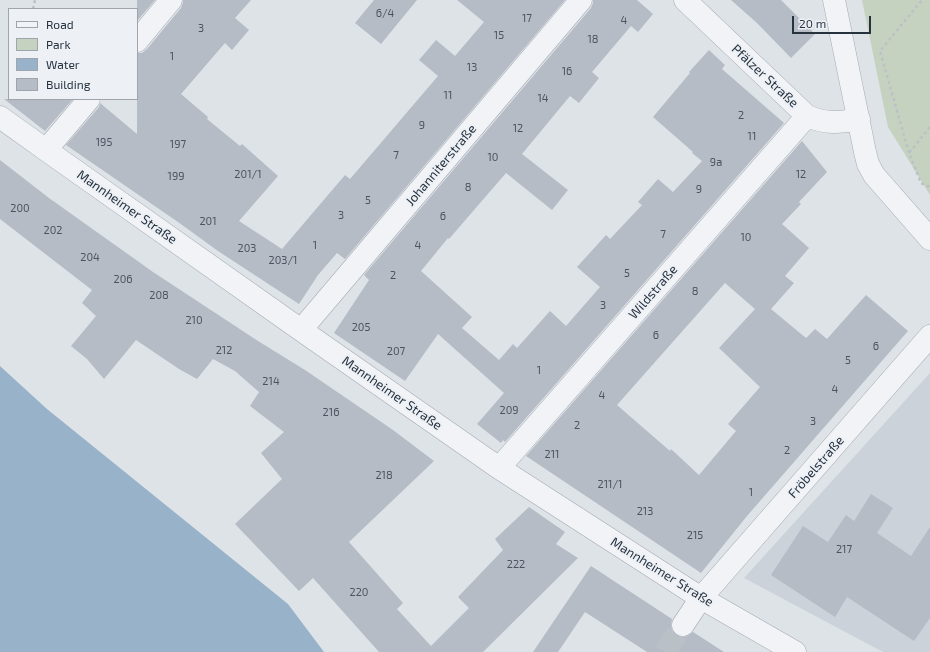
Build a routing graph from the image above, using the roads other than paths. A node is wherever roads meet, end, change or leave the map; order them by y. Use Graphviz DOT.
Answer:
graph roads {
  1 [pos="171,0"];
  2 [pos="581,0"];
  3 [pos="685,0"];
  4 [pos="834,0"];
  5 [pos="138,40"];
  6 [pos="88,100"];
  7 [pos="807,116"];
  8 [pos="0,117"];
  9 [pos="859,119"];
  10 [pos="46,150"];
  11 [pos="930,239"];
  12 [pos="300,330"];
  13 [pos="930,336"];
  14 [pos="499,468"];
  15 [pos="701,598"];
  16 [pos="683,625"];
  17 [pos="796,652"];
  1 -- 5 [label="street"];
  2 -- 12 [label="street, Johanniterstraße"];
  3 -- 7 [label="street, Pfälzer Straße"];
  4 -- 9 [label="street"];
  6 -- 10 [label="street"];
  7 -- 9 [label="street, Pfälzer Straße"];
  7 -- 14 [label="street, Wildstraße"];
  8 -- 10 [label="street, Mannheimer Straße"];
  9 -- 11 [label="street"];
  10 -- 12 [label="street, Mannheimer Straße"];
  12 -- 14 [label="street, Mannheimer Straße"];
  13 -- 15 [label="street, Fröbelstraße"];
  14 -- 15 [label="street, Mannheimer Straße"];
  15 -- 16 [label="street, Fröbelstraße"];
  15 -- 17 [label="street, Mannheimer Straße"];
}
